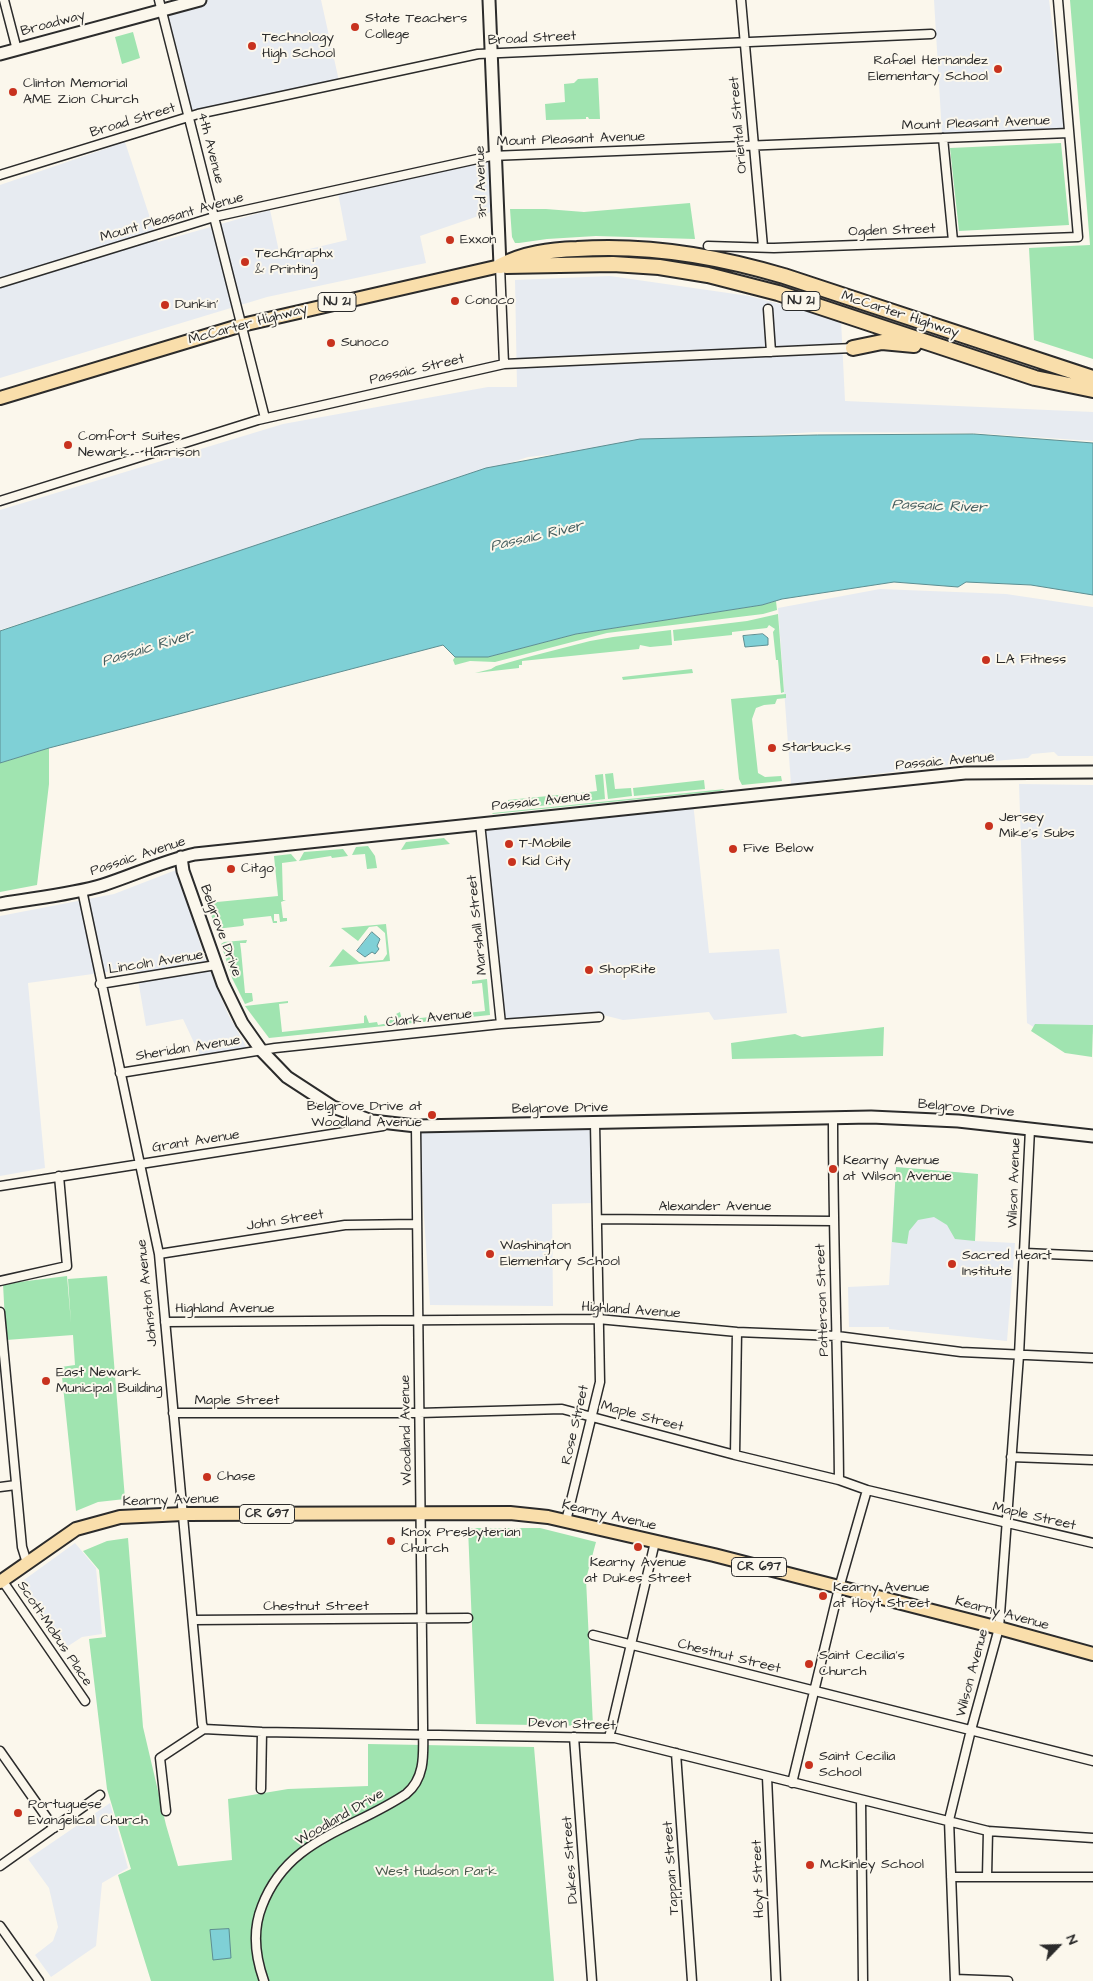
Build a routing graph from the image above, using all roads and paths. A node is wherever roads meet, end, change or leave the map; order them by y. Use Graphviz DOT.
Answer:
graph roads {
  1 [pos="4,0"];
  2 [pos="200,0"];
  3 [pos="489,0"];
  4 [pos="741,0"];
  5 [pos="1058,0"];
  6 [pos="161,5"];
  7 [pos="931,34"];
  8 [pos="745,42"];
  9 [pos="17,50"];
  10 [pos="492,53"];
  11 [pos="0,54"];
  12 [pos="189,117"];
  13 [pos="1069,133"];
  14 [pos="943,138"];
  15 [pos="754,146"];
  16 [pos="496,156"];
  17 [pos="0,175"];
  18 [pos="214,217"];
  19 [pos="953,241"];
  20 [pos="708,246"];
  21 [pos="763,247"];
  22 [pos="500,266"];
  23 [pos="0,283"];
  24 [pos="768,309"];
  25 [pos="242,325"];
  26 [pos="853,348"];
  27 [pos="771,352"];
  28 [pos="964,355"];
  29 [pos="504,364"];
  30 [pos="1093,378"];
  31 [pos="1093,390"];
  32 [pos="0,398"];
  33 [pos="265,418"];
  34 [pos="0,499"];
  35 [pos="1093,772"];
  36 [pos="480,823"];
  37 [pos="181,857"];
  38 [pos="82,890"];
  39 [pos="0,904"];
  40 [pos="216,966"];
  41 [pos="100,984"];
  42 [pos="599,1017"];
  43 [pos="501,1024"];
  44 [pos="261,1050"];
  45 [pos="120,1072"];
  46 [pos="833,1118"];
  47 [pos="595,1123"];
  48 [pos="396,1124"];
  49 [pos="416,1126"];
  50 [pos="1030,1129"];
  51 [pos="1093,1133"];
  52 [pos="139,1163"];
  53 [pos="59,1176"];
  54 [pos="0,1186"];
  55 [pos="597,1219"];
  56 [pos="833,1221"];
  57 [pos="417,1224"];
  58 [pos="1025,1253"];
  59 [pos="159,1254"];
  60 [pos="1093,1256"];
  61 [pos="0,1281"];
  62 [pos="0,1312"];
  63 [pos="598,1319"];
  64 [pos="418,1320"];
  65 [pos="165,1322"];
  66 [pos="737,1332"];
  67 [pos="837,1336"];
  68 [pos="1019,1355"];
  69 [pos="1093,1358"];
  70 [pos="3,1382"];
  71 [pos="173,1413"];
  72 [pos="419,1413"];
  73 [pos="592,1417"];
  74 [pos="735,1455"];
  75 [pos="1011,1457"];
  76 [pos="1093,1460"];
  77 [pos="839,1480"];
  78 [pos="16,1484"];
  79 [pos="0,1487"];
  80 [pos="867,1490"];
  81 [pos="183,1514"];
  82 [pos="420,1514"];
  83 [pos="566,1520"];
  84 [pos="1007,1523"];
  85 [pos="655,1542"];
  86 [pos="1093,1543"];
  87 [pos="27,1563"];
  88 [pos="1,1581"];
  89 [pos="838,1588"];
  90 [pos="468,1618"];
  91 [pos="422,1619"];
  92 [pos="193,1620"];
  93 [pos="999,1628"];
  94 [pos="593,1635"];
  95 [pos="631,1644"];
  96 [pos="1093,1654"];
  97 [pos="814,1691"];
  98 [pos="85,1701"];
  99 [pos="204,1729"];
  100 [pos="971,1730"];
  101 [pos="262,1732"];
  102 [pos="423,1734"];
  103 [pos="574,1737"];
  104 [pos="609,1738"];
  105 [pos="0,1751"];
  106 [pos="676,1753"];
  107 [pos="1093,1761"];
  108 [pos="767,1777"];
  109 [pos="792,1783"];
  110 [pos="261,1789"];
  111 [pos="100,1795"];
  112 [pos="861,1800"];
  113 [pos="166,1811"];
  114 [pos="950,1820"];
  115 [pos="54,1828"];
  116 [pos="988,1831"];
  117 [pos="1093,1838"];
  118 [pos="0,1866"];
  119 [pos="951,1877"];
  120 [pos="987,1877"];
  121 [pos="1093,1877"];
  122 [pos="0,1926"];
  123 [pos="955,1980"];
  124 [pos="39,1981"];
  125 [pos="264,1981"];
  126 [pos="592,1981"];
  127 [pos="692,1981"];
  128 [pos="776,1981"];
  129 [pos="863,1981"];
  130 [pos="1008,1981"];
  1 -- 9 [label="street"];
  2 -- 6 [label="street, Broadway"];
  3 -- 10 [label="street, 3rd Avenue"];
  4 -- 8 [label="street, Oriental Street"];
  5 -- 13 [label="street"];
  6 -- 9 [label="street, Broadway"];
  6 -- 12 [label="street, 4th Avenue"];
  7 -- 8 [label="street, Broad Street"];
  8 -- 10 [label="street, Broad Street"];
  8 -- 15 [label="street, Oriental Street"];
  9 -- 11 [label="street, Broadway"];
  10 -- 12 [label="street, Broad Street"];
  10 -- 16 [label="street, 3rd Avenue"];
  12 -- 17 [label="street, Broad Street"];
  12 -- 18 [label="street, 4th Avenue"];
  13 -- 14 [label="street, Mount Pleasant Avenue"];
  13 -- 19 [label="street, Ogden Street"];
  14 -- 15 [label="street, Mount Pleasant Avenue"];
  14 -- 19 [label="street"];
  15 -- 16 [label="street, Mount Pleasant Avenue"];
  15 -- 21 [label="street, Oriental Street"];
  16 -- 18 [label="street, Mount Pleasant Avenue"];
  16 -- 22 [label="street, 3rd Avenue"];
  18 -- 23 [label="street, Mount Pleasant Avenue"];
  18 -- 25 [label="street, 4th Avenue"];
  19 -- 21 [label="street, Ogden Street"];
  20 -- 21 [label="street, Ogden Street"];
  22 -- 25 [label="main road, McCarter Highway / NJ 21"];
  22 -- 28 [label="highway, McCarter Highway / NJ 21"];
  22 -- 29 [label="street, 3rd Avenue"];
  22 -- 30 [label="highway, McCarter Highway / NJ 21"];
  24 -- 27 [label="street"];
  25 -- 32 [label="main road, McCarter Highway / NJ 21"];
  25 -- 33 [label="street, 4th Avenue"];
  26 -- 27 [label="street, Passaic Street"];
  26 -- 28 [label="highway"];
  27 -- 29 [label="street, Passaic Street"];
  28 -- 31 [label="highway, McCarter Highway / NJ 21"];
  29 -- 33 [label="street, Passaic Street"];
  33 -- 34 [label="street, Passaic Street"];
  35 -- 36 [label="street, Passaic Avenue"];
  36 -- 37 [label="street, Passaic Avenue"];
  36 -- 43 [label="street, Marshall Street"];
  37 -- 38 [label="street, Passaic Avenue"];
  37 -- 40 [label="street, Belgrove Drive"];
  38 -- 39 [label="street, Passaic Avenue"];
  38 -- 41 [label="street, Johnston Avenue"];
  40 -- 41 [label="street, Lincoln Avenue"];
  40 -- 44 [label="street, Belgrove Drive"];
  41 -- 45 [label="street, Johnston Avenue"];
  42 -- 43 [label="street, Clark Avenue"];
  43 -- 44 [label="street, Clark Avenue"];
  44 -- 45 [label="street, Sheridan Avenue"];
  44 -- 48 [label="street, Belgrove Drive"];
  45 -- 52 [label="street, Johnston Avenue"];
  46 -- 47 [label="street, Belgrove Drive"];
  46 -- 50 [label="street, Belgrove Drive"];
  46 -- 56 [label="street, Patterson Street"];
  47 -- 49 [label="street, Belgrove Drive"];
  47 -- 55 [label="street, Rose Street"];
  48 -- 49 [label="street, Belgrove Drive"];
  48 -- 52 [label="street, Grant Avenue"];
  49 -- 57 [label="street, Woodland Avenue"];
  50 -- 51 [label="street, Belgrove Drive"];
  50 -- 58 [label="street, Wilson Avenue"];
  52 -- 53 [label="street, Grant Avenue"];
  52 -- 59 [label="street, Johnston Avenue"];
  53 -- 54 [label="street, Grant Avenue"];
  53 -- 61 [label="street"];
  55 -- 56 [label="street, Alexander Avenue"];
  55 -- 63 [label="street, Rose Street"];
  56 -- 67 [label="street, Patterson Street"];
  57 -- 59 [label="street, John Street"];
  57 -- 64 [label="street, Woodland Avenue"];
  58 -- 60 [label="street"];
  58 -- 68 [label="street, Wilson Avenue"];
  59 -- 65 [label="street, Johnston Avenue"];
  62 -- 70 [label="street"];
  63 -- 64 [label="street, Highland Avenue"];
  63 -- 66 [label="street, Highland Avenue"];
  63 -- 73 [label="street, Rose Street"];
  64 -- 65 [label="street, Highland Avenue"];
  64 -- 72 [label="street, Woodland Avenue"];
  65 -- 71 [label="street, Johnston Avenue"];
  66 -- 67 [label="street, Highland Avenue"];
  66 -- 74 [label="street"];
  67 -- 68 [label="street, Highland Avenue"];
  67 -- 77 [label="street, Patterson Street"];
  68 -- 69 [label="street, Highland Avenue"];
  68 -- 75 [label="street, Wilson Avenue"];
  70 -- 78 [label="street"];
  71 -- 72 [label="street, Maple Street"];
  71 -- 81 [label="street, Johnston Avenue"];
  72 -- 73 [label="street, Maple Street"];
  72 -- 82 [label="street, Woodland Avenue"];
  73 -- 74 [label="street, Maple Street"];
  73 -- 83 [label="street, Rose Street"];
  74 -- 77 [label="street, Maple Street"];
  75 -- 76 [label="street"];
  75 -- 84 [label="street, Wilson Avenue"];
  77 -- 80 [label="street, Maple Street"];
  78 -- 79 [label="street"];
  78 -- 87 [label="street"];
  80 -- 84 [label="street, Maple Street"];
  80 -- 89 [label="street"];
  81 -- 82 [label="main road, Kearny Avenue / CR 697"];
  81 -- 87 [label="main road, Kearny Avenue / CR 697"];
  81 -- 92 [label="street, Johnston Avenue"];
  82 -- 83 [label="main road, Kearny Avenue / CR 697"];
  82 -- 91 [label="street, Woodland Avenue"];
  83 -- 85 [label="main road, Kearny Avenue / CR 697"];
  84 -- 86 [label="street, Maple Street"];
  84 -- 93 [label="street, Wilson Avenue"];
  85 -- 89 [label="main road, Kearny Avenue / CR 697"];
  85 -- 95 [label="street"];
  87 -- 88 [label="main road, CR 697"];
  88 -- 98 [label="street, Scott-Mobus Place"];
  89 -- 93 [label="main road, Kearny Avenue / CR 697"];
  89 -- 97 [label="street"];
  90 -- 91 [label="street, Chestnut Street"];
  91 -- 92 [label="street, Chestnut Street"];
  91 -- 102 [label="street, Woodland Avenue"];
  92 -- 99 [label="street, Johnston Avenue"];
  93 -- 96 [label="main road, Kearny Avenue / CR 697"];
  93 -- 100 [label="street, Wilson Avenue"];
  94 -- 95 [label="street, Chestnut Street"];
  95 -- 97 [label="street, Chestnut Street"];
  95 -- 104 [label="street"];
  97 -- 100 [label="street, Chestnut Street"];
  97 -- 109 [label="street"];
  99 -- 101 [label="street, Devon Street"];
  99 -- 113 [label="street"];
  100 -- 107 [label="street, Chestnut Street"];
  100 -- 114 [label="street, Wilson Avenue"];
  101 -- 102 [label="street, Devon Street"];
  101 -- 110 [label="street"];
  102 -- 103 [label="street, Devon Street"];
  102 -- 125 [label="street, Woodland Drive"];
  103 -- 104 [label="street, Devon Street"];
  103 -- 126 [label="street, Dukes Street"];
  104 -- 106 [label="street, Devon Street"];
  105 -- 115 [label="street"];
  106 -- 108 [label="street, Devon Street"];
  106 -- 127 [label="street, Tappan Street"];
  108 -- 109 [label="street, Devon Street"];
  108 -- 128 [label="street, Hoyt Street"];
  109 -- 112 [label="street, Devon Street"];
  111 -- 115 [label="street"];
  112 -- 114 [label="street, Devon Street"];
  112 -- 129 [label="street"];
  114 -- 116 [label="street, Devon Street"];
  114 -- 119 [label="street, Wilson Avenue"];
  115 -- 118 [label="street"];
  116 -- 117 [label="street, Devon Street"];
  116 -- 120 [label="street"];
  119 -- 120 [label="street"];
  119 -- 123 [label="street, Wilson Avenue"];
  120 -- 121 [label="street"];
  122 -- 124 [label="street"];
  123 -- 130 [label="street"];
}
